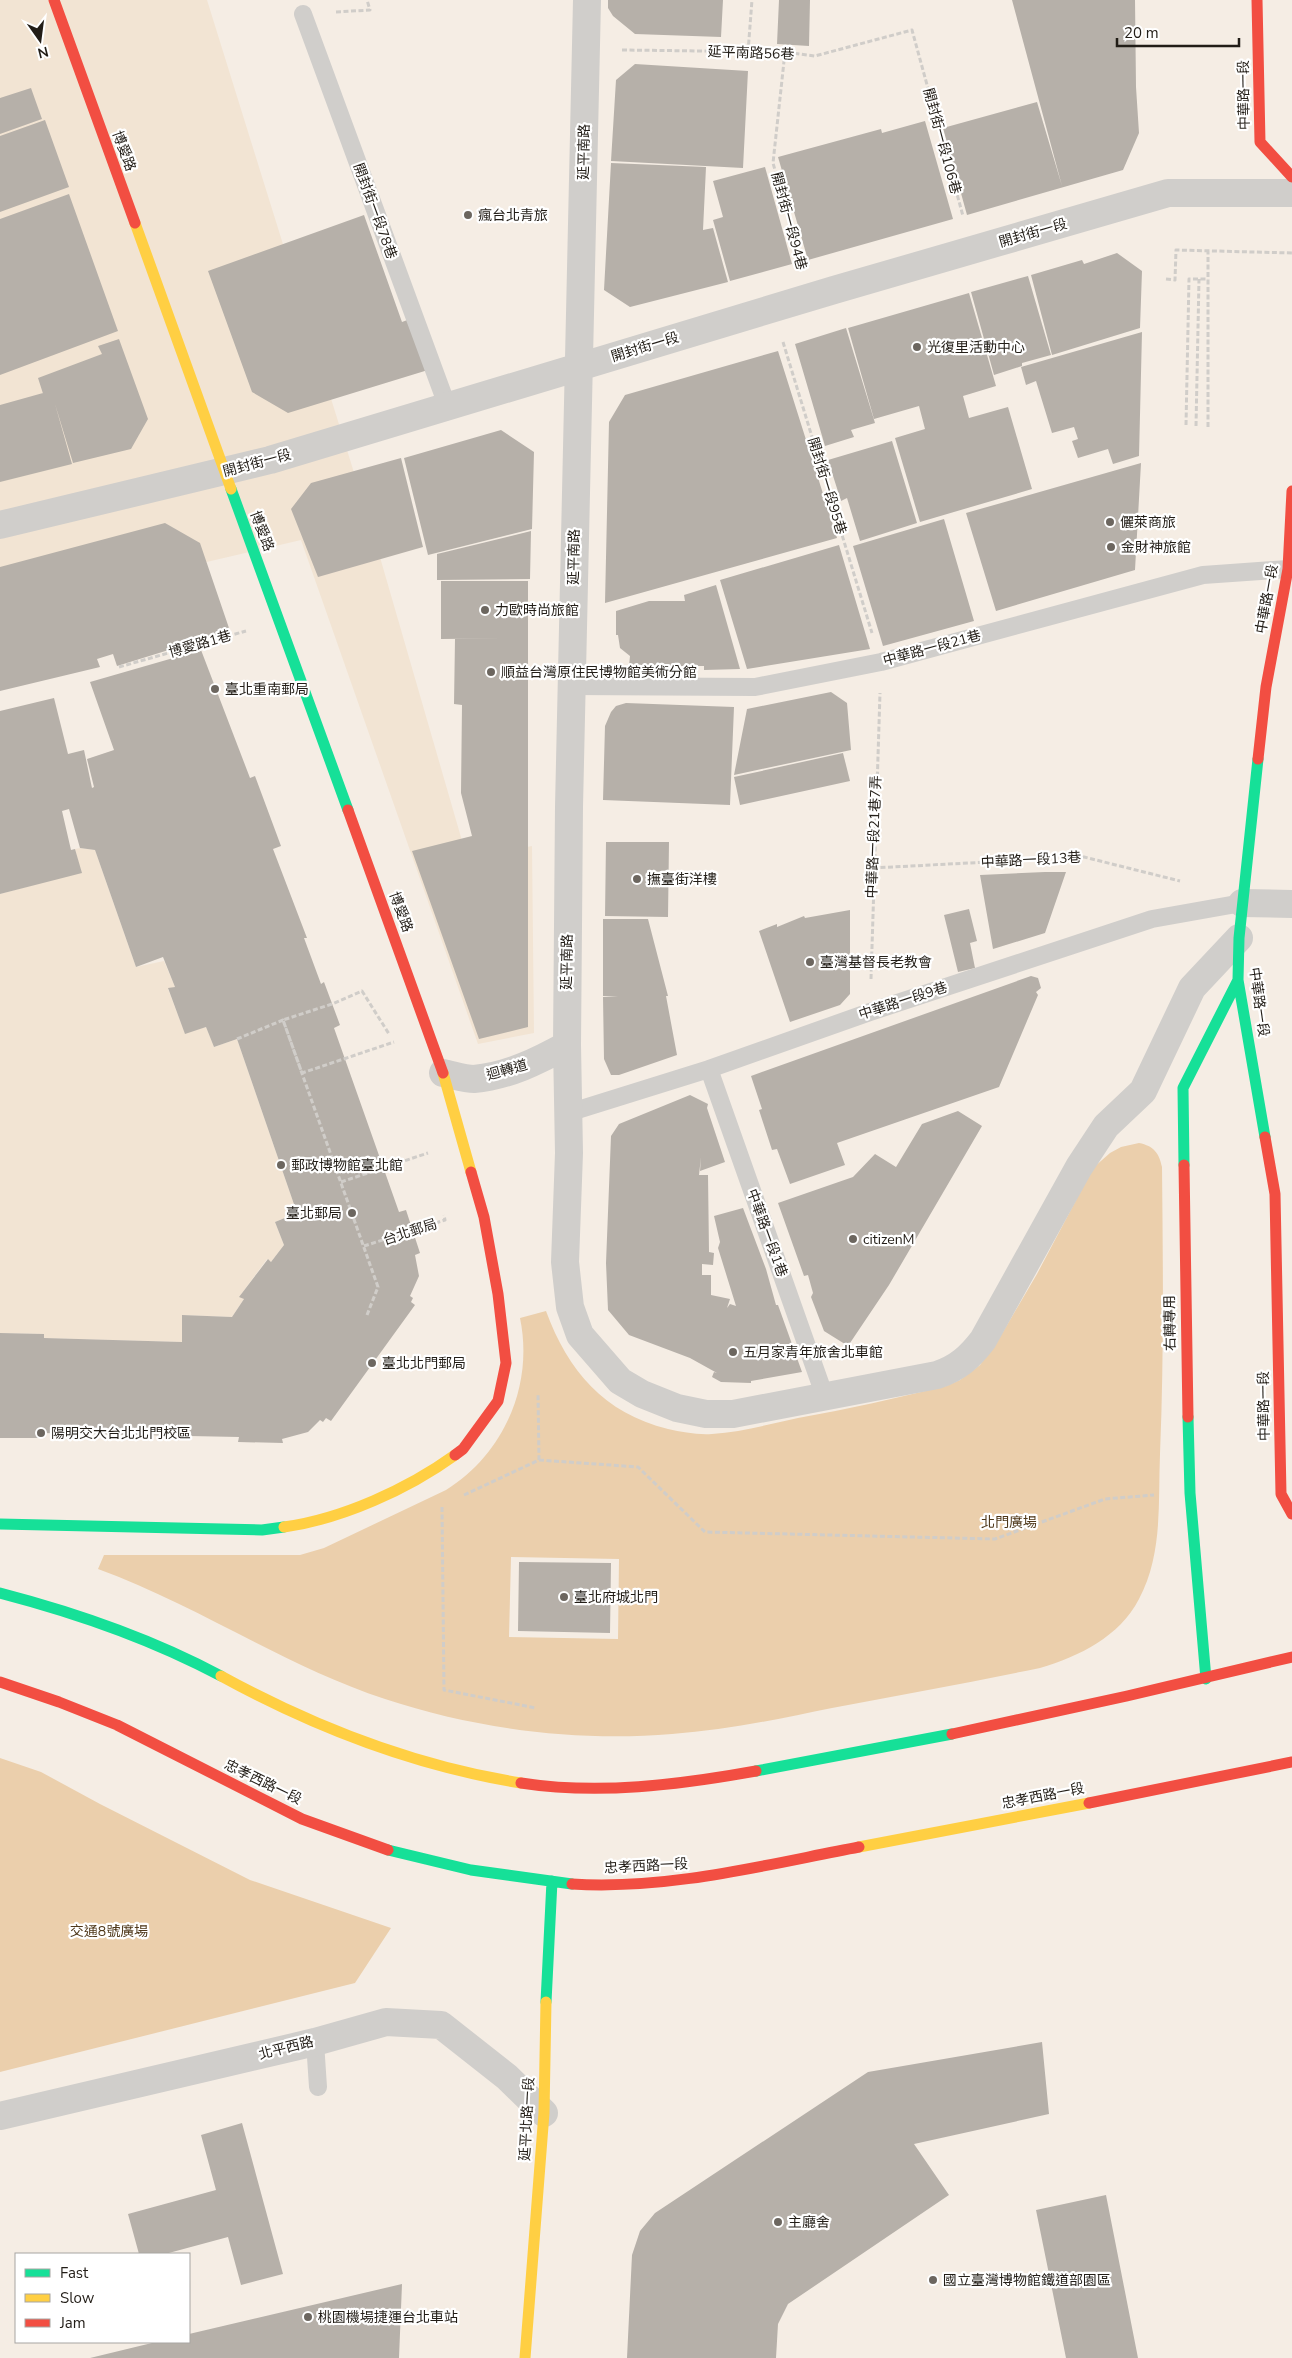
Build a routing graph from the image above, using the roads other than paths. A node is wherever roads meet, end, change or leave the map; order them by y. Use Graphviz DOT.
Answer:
graph roads {
  1 [pos="54,0"];
  2 [pos="587,0"];
  3 [pos="1257,0"];
  4 [pos="303,14"];
  5 [pos="1292,177"];
  6 [pos="1292,193"];
  7 [pos="579,367"];
  8 [pos="448,408"];
  9 [pos="224,472"];
  10 [pos="1292,491"];
  11 [pos="0,525"];
  12 [pos="1288,569"];
  13 [pos="570,686"];
  14 [pos="1242,903"];
  15 [pos="1292,904"];
  16 [pos="1238,938"];
  17 [pos="1238,980"];
  18 [pos="567,1045"];
  19 [pos="709,1069"];
  20 [pos="443,1073"];
  21 [pos="568,1113"];
  22 [pos="825,1397"];
  23 [pos="1292,1514"];
  24 [pos="0,1524"];
  25 [pos="0,1594"];
  26 [pos="1292,1658"];
  27 [pos="1206,1678"];
  28 [pos="0,1682"];
  29 [pos="1292,1762"];
  30 [pos="552,1881"];
  31 [pos="315,2042"];
  32 [pos="318,2087"];
  33 [pos="544,2113"];
  34 [pos="0,2116"];
  35 [pos="525,2358"];
  1 -- 9 [label="main road, 博愛路"];
  2 -- 7 [label="street, 延平南路"];
  3 -- 5 [label="main road, 中華路一段"];
  4 -- 8 [label="lane, 開封街一段78巷"];
  6 -- 7 [label="street, 開封街一段"];
  7 -- 8 [label="street, 開封街一段"];
  7 -- 13 [label="street, 延平南路"];
  8 -- 9 [label="street, 開封街一段"];
  9 -- 11 [label="street, 開封街一段"];
  9 -- 20 [label="main road, 博愛路"];
  10 -- 12 [label="main road, 中華路一段"];
  12 -- 13 [label="lane, 中華路一段21巷"];
  12 -- 14 [label="main road, 中華路一段"];
  13 -- 18 [label="street, 延平南路"];
  14 -- 15 [label="street"];
  14 -- 16 [label="main road, 中華路一段"];
  14 -- 19 [label="lane, 中華路一段9巷"];
  16 -- 17 [label="main road, 中華路一段"];
  16 -- 22 [label="street, 延平南路"];
  17 -- 23 [label="main road, 中華路一段"];
  17 -- 27 [label="main road, 右轉專用"];
  18 -- 20 [label="street, 迴轉道"];
  18 -- 21 [label="street, 延平南路"];
  19 -- 21 [label="lane, 中華路一段9巷"];
  19 -- 22 [label="lane, 中華路一段1巷"];
  20 -- 24 [label="main road, 博愛路"];
  21 -- 22 [label="street, 延平南路"];
  25 -- 27 [label="main road"];
  26 -- 27 [label="main road"];
  28 -- 30 [label="main road, 忠孝西路一段"];
  29 -- 30 [label="main road, 忠孝西路一段"];
  30 -- 33 [label="main road, 延平北路一段"];
  31 -- 32 [label="lane"];
  31 -- 33 [label="street, 北平西路"];
  31 -- 34 [label="street, 北平西路"];
  33 -- 35 [label="main road, 延平北路一段"];
}
